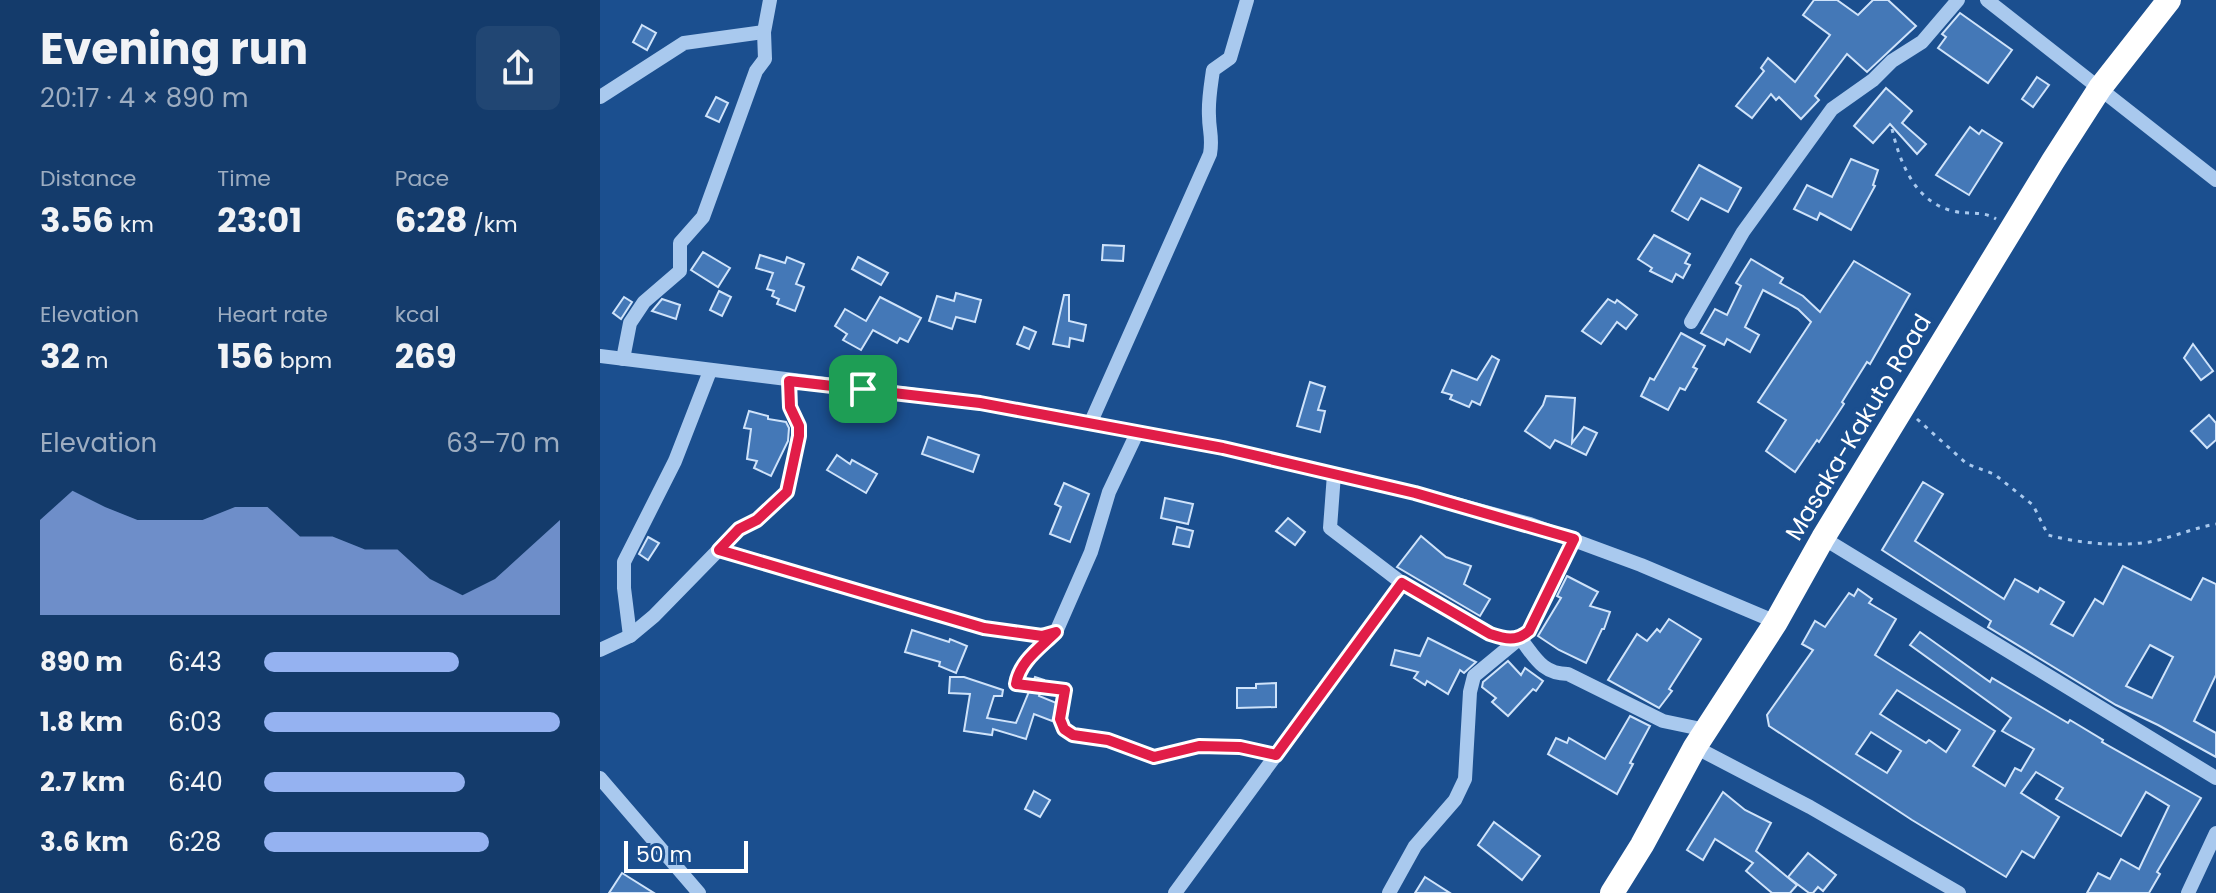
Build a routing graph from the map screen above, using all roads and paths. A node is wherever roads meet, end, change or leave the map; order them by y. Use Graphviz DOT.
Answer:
graph roads {
  1 [pos="770,0"];
  2 [pos="1247,0"];
  3 [pos="1958,0"];
  4 [pos="1987,0"];
  5 [pos="2169,0"];
  6 [pos="764,32"];
  7 [pos="2100,88"];
  8 [pos="600,97"];
  9 [pos="1892,129"];
  10 [pos="2216,180"];
  11 [pos="2011,228"];
  12 [pos="1691,322"];
  13 [pos="600,356"];
  14 [pos="623,359"];
  15 [pos="710,371"];
  16 [pos="789,381"];
  17 [pos="1903,406"];
  18 [pos="1090,424"];
  19 [pos="1137,433"];
  20 [pos="1334,474"];
  21 [pos="2216,524"];
  22 [pos="1823,538"];
  23 [pos="1574,539"];
  24 [pos="719,550"];
  25 [pos="1402,583"];
  26 [pos="1776,622"];
  27 [pos="1056,632"];
  28 [pos="630,636"];
  29 [pos="1520,638"];
  30 [pos="600,650"];
  31 [pos="1700,738"];
  32 [pos="1276,755"];
  33 [pos="600,778"];
  34 [pos="2216,778"];
  35 [pos="2216,833"];
  36 [pos="699,893"];
  37 [pos="1175,893"];
  38 [pos="1389,893"];
  39 [pos="1612,893"];
  40 [pos="1959,893"];
  41 [pos="2188,893"];
  1 -- 6 [label="street"];
  2 -- 18 [label="street"];
  3 -- 12 [label="street"];
  4 -- 7 [label="street"];
  5 -- 7 [label="highway, Masaka-Kakuto Road"];
  6 -- 8 [label="street"];
  6 -- 14 [label="street"];
  7 -- 10 [label="street"];
  7 -- 11 [label="highway, Masaka-Kakuto Road"];
  9 -- 11 [label="path"];
  11 -- 17 [label="highway, Masaka-Kakuto Road"];
  13 -- 14 [label="street"];
  14 -- 15 [label="street"];
  15 -- 16 [label="street"];
  15 -- 28 [label="street"];
  16 -- 18 [label="street"];
  16 -- 24 [label="street"];
  17 -- 21 [label="path"];
  17 -- 22 [label="highway, Masaka-Kakuto Road"];
  18 -- 19 [label="street"];
  19 -- 20 [label="street"];
  19 -- 27 [label="street"];
  20 -- 23 [label="street"];
  20 -- 25 [label="street"];
  22 -- 26 [label="highway, Masaka-Kakuto Road"];
  22 -- 34 [label="street"];
  23 -- 26 [label="street"];
  23 -- 29 [label="street"];
  24 -- 27 [label="street"];
  24 -- 28 [label="street"];
  25 -- 29 [label="street"];
  25 -- 32 [label="street"];
  26 -- 31 [label="highway, Masaka-Kakuto Road"];
  27 -- 32 [label="path"];
  28 -- 30 [label="street"];
  29 -- 31 [label="street"];
  29 -- 38 [label="street"];
  31 -- 39 [label="highway, Masaka-Kakuto Road"];
  31 -- 40 [label="street"];
  32 -- 37 [label="street"];
  33 -- 36 [label="street"];
  35 -- 41 [label="street"];
}
